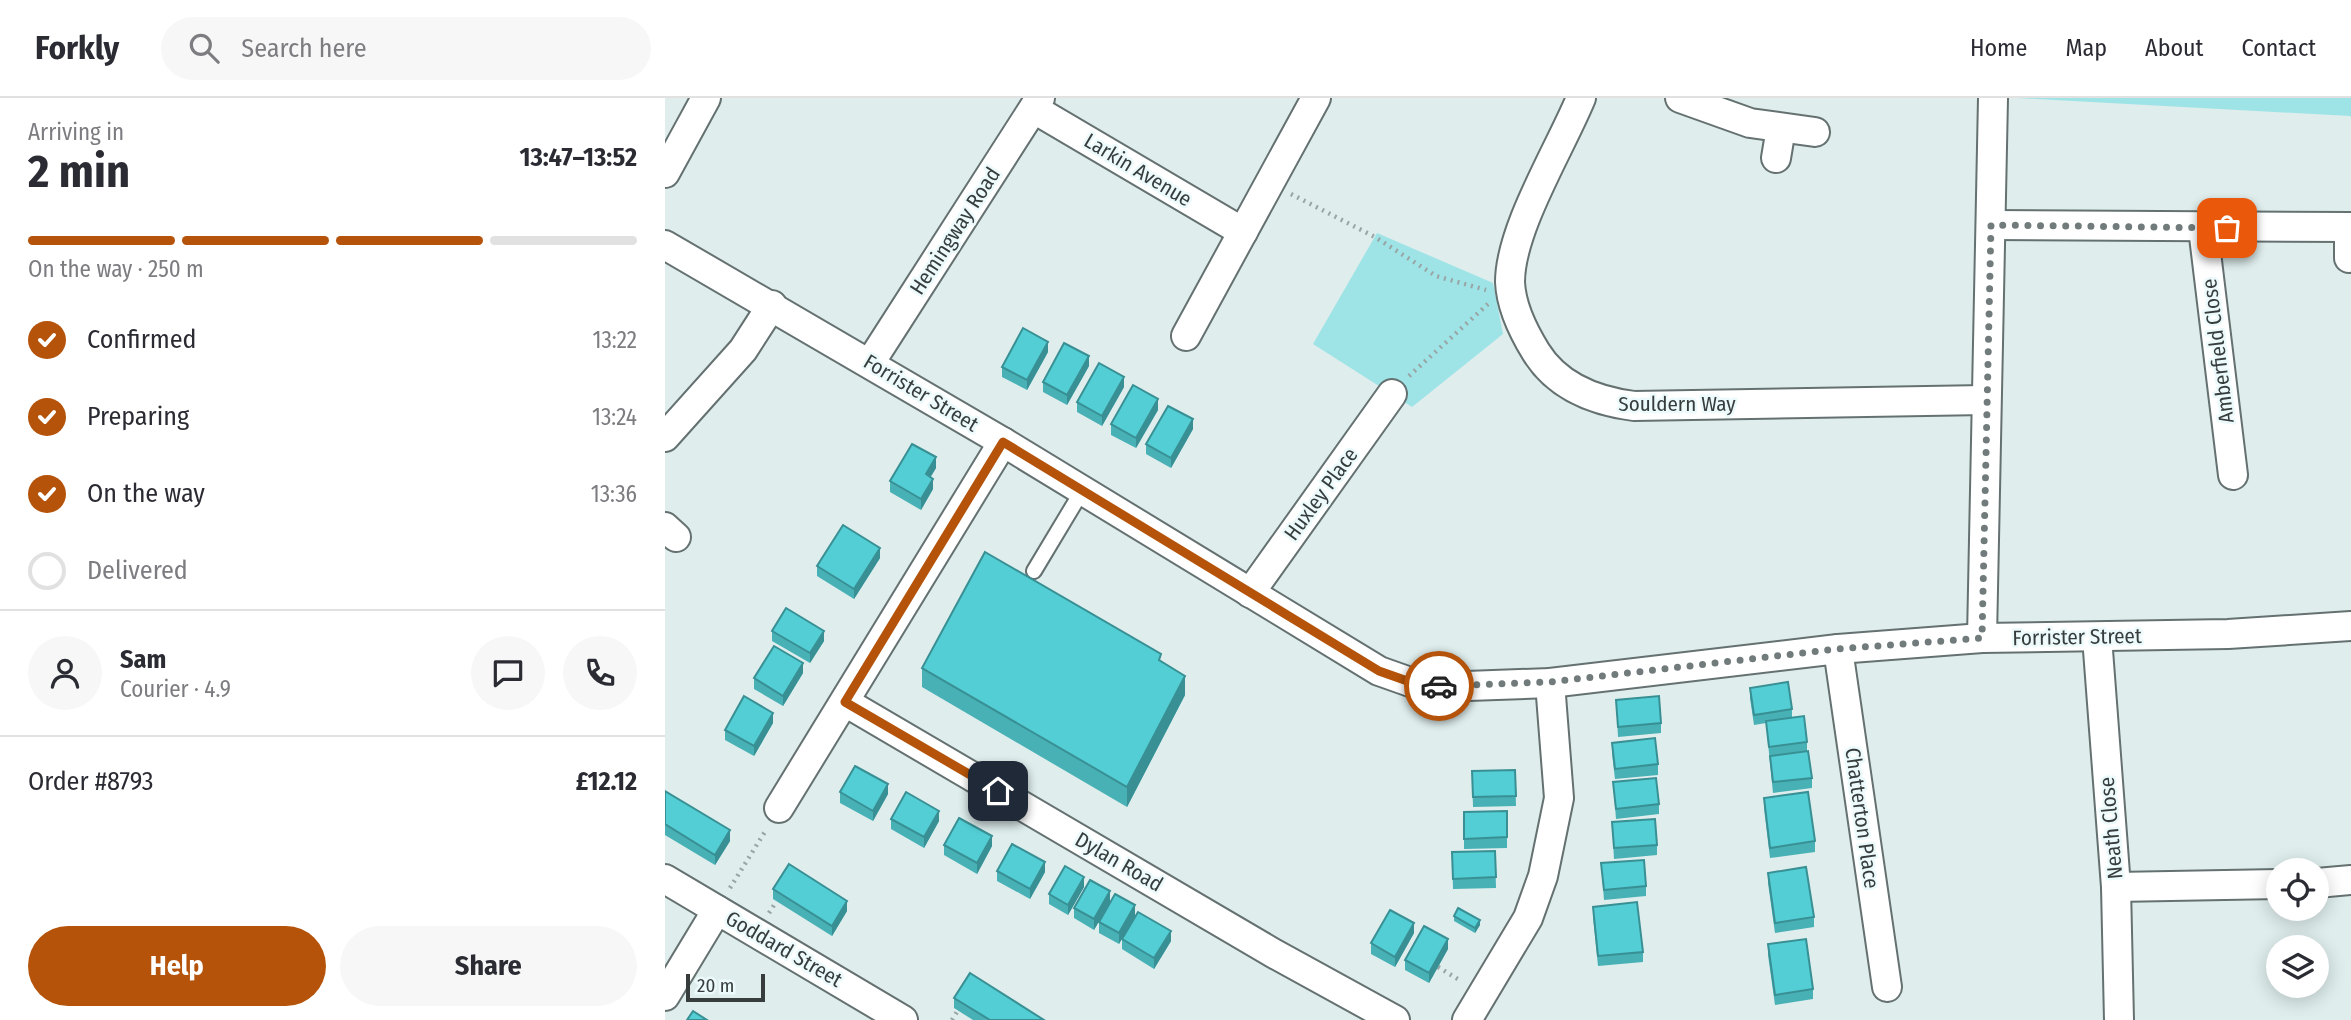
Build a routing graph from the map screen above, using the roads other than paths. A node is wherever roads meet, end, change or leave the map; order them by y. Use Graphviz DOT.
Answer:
graph roads {
  1 [pos="706,98"];
  2 [pos="1316,98"];
  3 [pos="1581,98"];
  4 [pos="1680,98"];
  5 [pos="1993,98"];
  6 [pos="1037,103"];
  7 [pos="1781,128"];
  8 [pos="1815,132"];
  9 [pos="1776,158"];
  10 [pos="665,173"];
  11 [pos="1991,225"];
  12 [pos="2350,227"];
  13 [pos="2203,228"];
  14 [pos="1243,232"];
  15 [pos="665,244"];
  16 [pos="2349,258"];
  17 [pos="772,305"];
  18 [pos="1186,336"];
  19 [pos="870,363"];
  20 [pos="1392,394"];
  21 [pos="1985,400"];
  22 [pos="665,437"];
  23 [pos="1003,442"];
  24 [pos="2233,475"];
  25 [pos="1082,491"];
  26 [pos="1034,571"];
  27 [pos="1250,593"];
  28 [pos="2351,626"];
  29 [pos="2097,637"];
  30 [pos="1982,638"];
  31 [pos="1837,649"];
  32 [pos="1550,682"];
  33 [pos="845,702"];
  34 [pos="779,808"];
  35 [pos="665,879"];
  36 [pos="2351,880"];
  37 [pos="2329,882"];
  38 [pos="2266,884"];
  39 [pos="2116,887"];
  40 [pos="717,910"];
  41 [pos="1887,986"];
  42 [pos="665,996"];
  43 [pos="902,1020"];
  44 [pos="1395,1020"];
  45 [pos="1467,1020"];
  46 [pos="2119,1020"];
  1 -- 10 [label="street"];
  2 -- 14 [label="street"];
  3 -- 21 [label="street, Souldern Way"];
  4 -- 7 [label="street"];
  5 -- 11 [label="street"];
  6 -- 14 [label="street, Larkin Avenue"];
  6 -- 19 [label="street, Hemingway Road"];
  7 -- 8 [label="street"];
  7 -- 9 [label="street"];
  11 -- 13 [label="street"];
  11 -- 21 [label="street"];
  12 -- 13 [label="street"];
  12 -- 16 [label="street"];
  13 -- 24 [label="street, Amberfield Close"];
  14 -- 18 [label="street"];
  15 -- 17 [label="street, Forrister Street"];
  17 -- 19 [label="street, Forrister Street"];
  17 -- 22 [label="street"];
  19 -- 23 [label="street, Forrister Street"];
  20 -- 27 [label="street, Huxley Place"];
  21 -- 30 [label="street"];
  23 -- 25 [label="street, Forrister Street"];
  23 -- 33 [label="street"];
  25 -- 26 [label="lane"];
  25 -- 27 [label="street, Forrister Street"];
  27 -- 32 [label="street, Forrister Street"];
  28 -- 29 [label="street, Forrister Street"];
  29 -- 30 [label="street, Forrister Street"];
  29 -- 39 [label="street, Neath Close"];
  30 -- 31 [label="street, Forrister Street"];
  31 -- 32 [label="street, Forrister Street"];
  31 -- 41 [label="street, Chatterton Place"];
  32 -- 45 [label="street"];
  33 -- 34 [label="street"];
  33 -- 44 [label="street, Dylan Road"];
  35 -- 40 [label="street, Goddard Street"];
  36 -- 37 [label="street"];
  38 -- 39 [label="street"];
  39 -- 46 [label="street, Neath Close"];
  40 -- 42 [label="street"];
  40 -- 43 [label="street, Goddard Street"];
}
